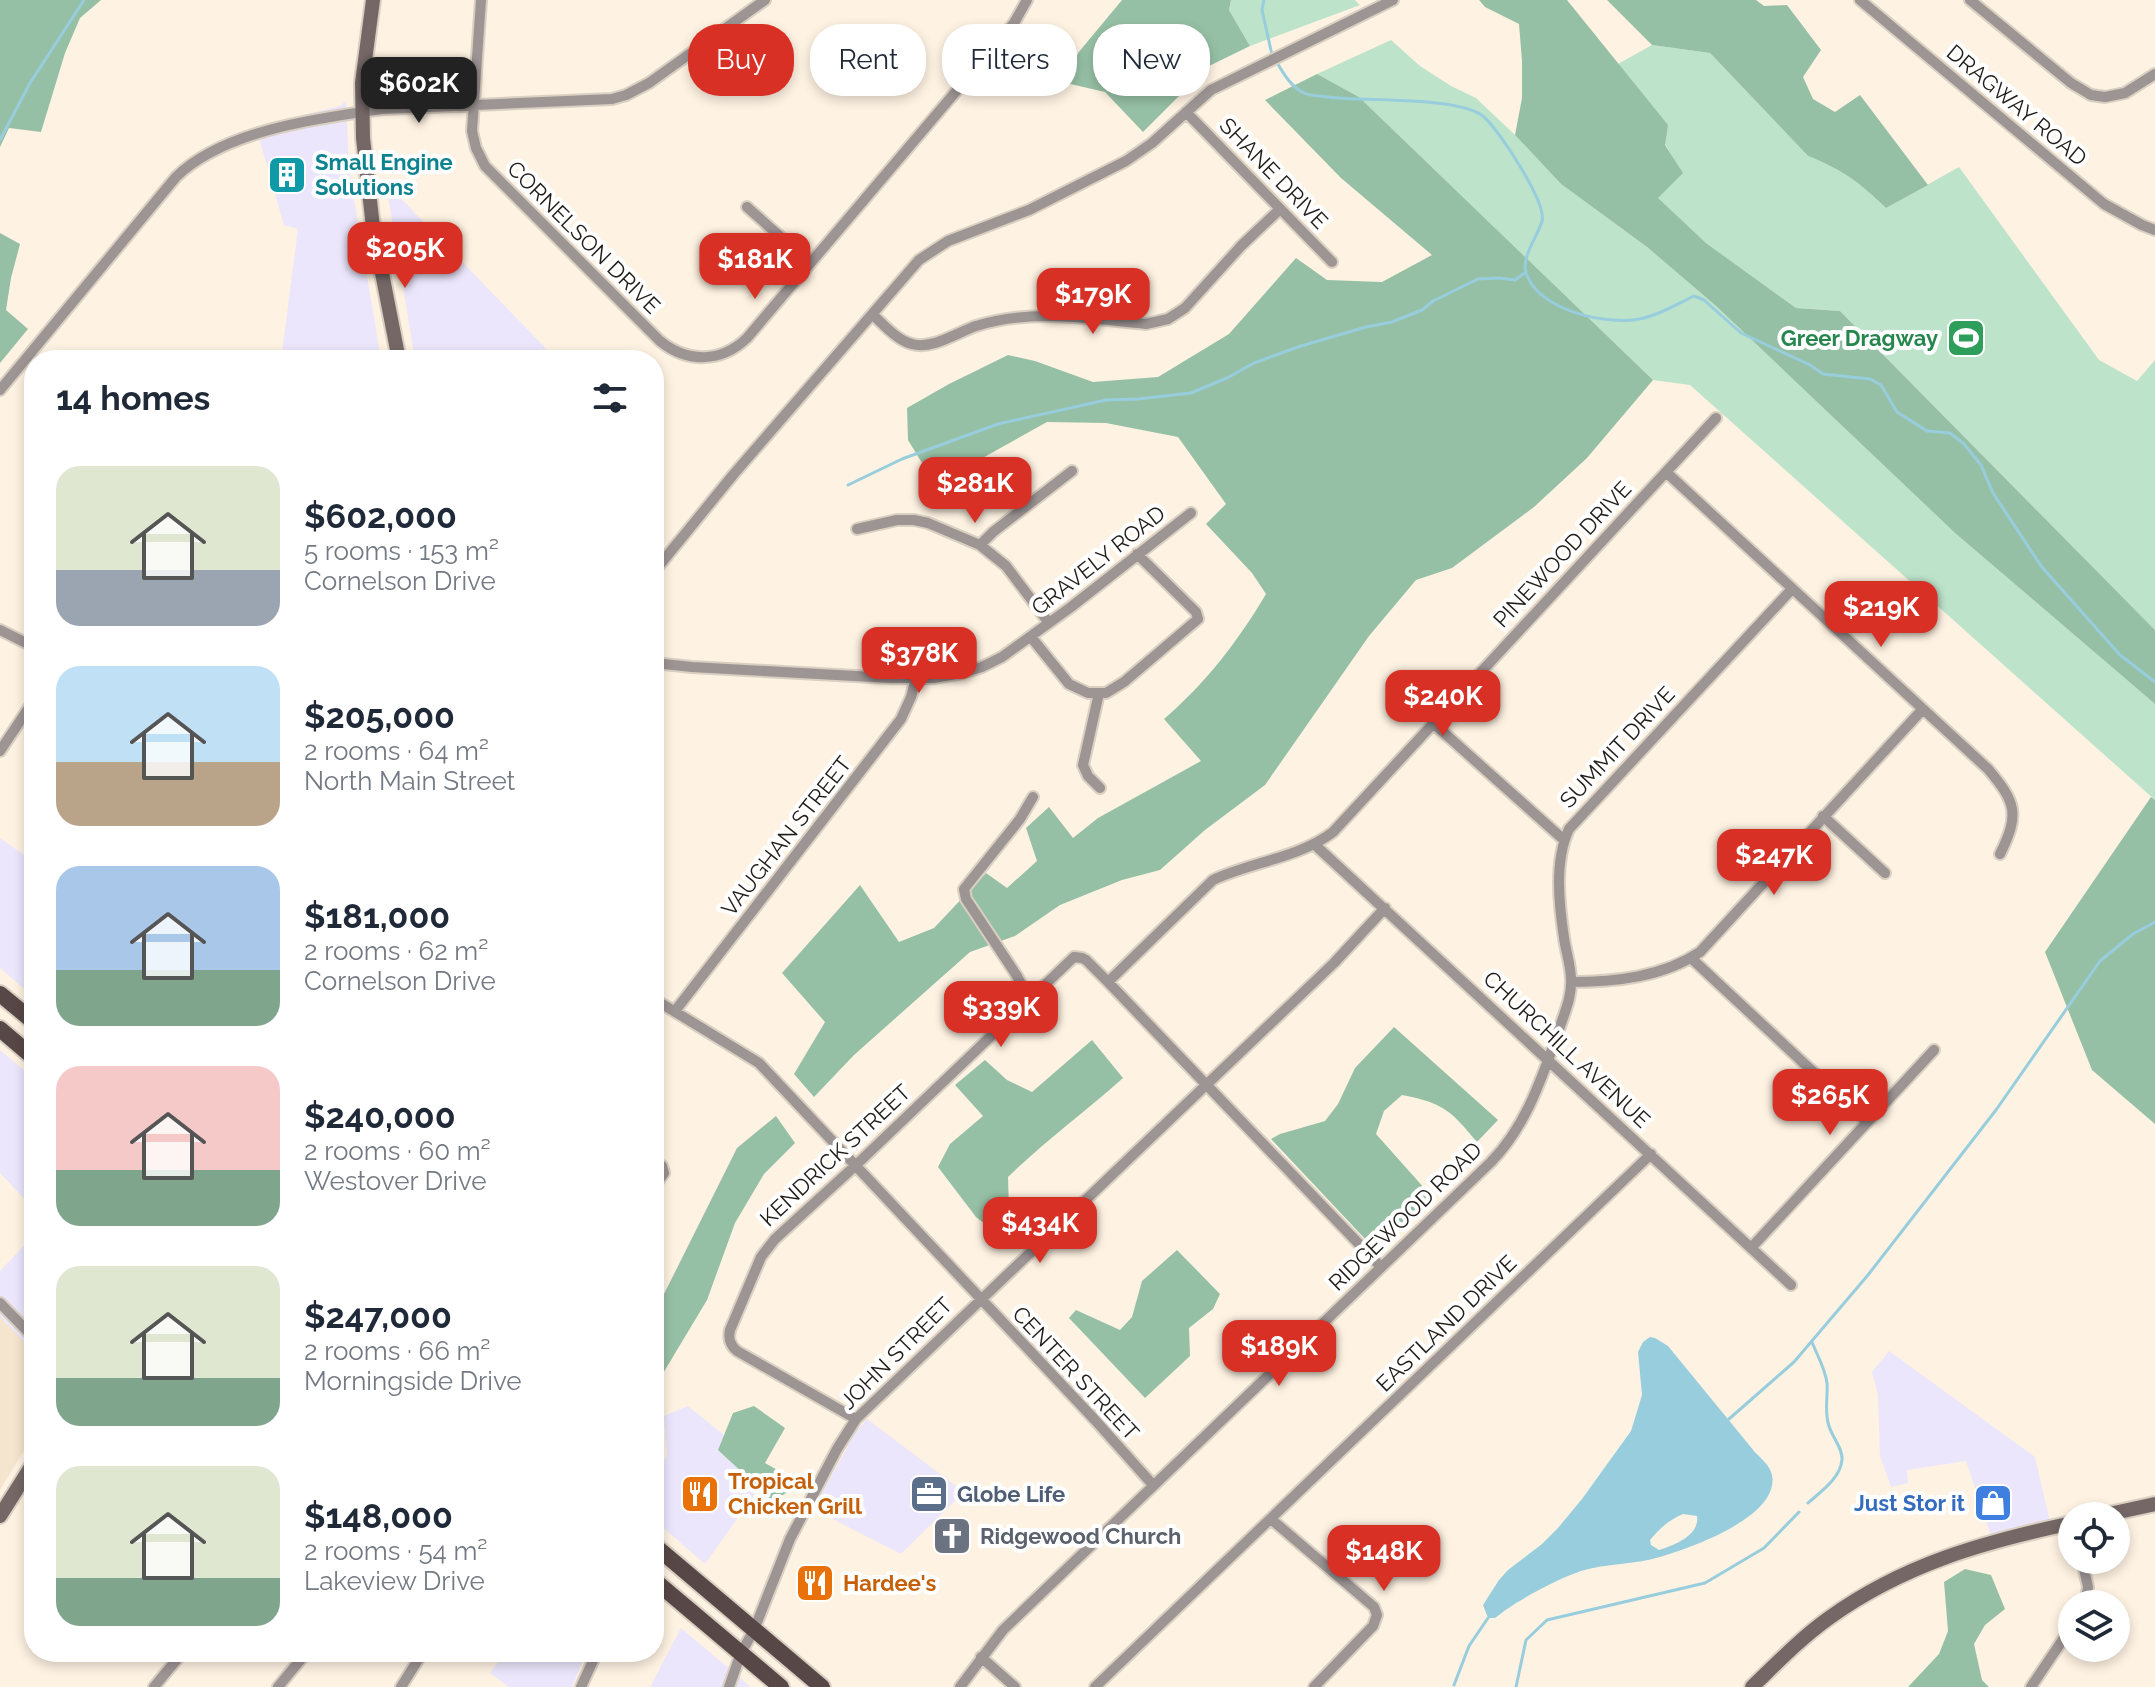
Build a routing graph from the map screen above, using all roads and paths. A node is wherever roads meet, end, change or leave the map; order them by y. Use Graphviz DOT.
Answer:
graph roads {
  1 [pos="373,0"];
  2 [pos="481,0"];
  3 [pos="764,0"];
  4 [pos="1027,0"];
  5 [pos="1393,0"];
  6 [pos="1970,0"];
  7 [pos="1868,2"];
  8 [pos="2155,74"];
  9 [pos="473,106"];
  10 [pos="362,112"];
  11 [pos="1186,112"];
  12 [pos="747,207"];
  13 [pos="1279,210"];
  14 [pos="2155,230"];
  15 [pos="1332,262"];
  16 [pos="810,263"];
  17 [pos="873,315"];
  18 [pos="33,350"];
  19 [pos="397,350"];
  20 [pos="24,361"];
  21 [pos="0,390"];
  22 [pos="1716,418"];
  23 [pos="1072,471"];
  24 [pos="1666,472"];
  25 [pos="1191,513"];
  26 [pos="857,529"];
  27 [pos="980,545"];
  28 [pos="1137,554"];
  29 [pos="664,560"];
  30 [pos="1792,589"];
  31 [pos="1049,623"];
  32 [pos="0,630"];
  33 [pos="1031,637"];
  34 [pos="24,642"];
  35 [pos="664,664"];
  36 [pos="916,678"];
  37 [pos="1099,693"];
  38 [pos="1922,710"];
  39 [pos="24,715"];
  40 [pos="1433,723"];
  41 [pos="0,751"];
  42 [pos="1100,788"];
  43 [pos="1033,797"];
  44 [pos="1823,816"];
  45 [pos="1564,840"];
  46 [pos="1314,844"];
  47 [pos="2000,854"];
  48 [pos="1885,873"];
  49 [pos="1385,908"];
  50 [pos="1691,958"];
  51 [pos="1108,982"];
  52 [pos="1571,982"];
  53 [pos="0,994"];
  54 [pos="1029,1000"];
  55 [pos="664,1005"];
  56 [pos="675,1011"];
  57 [pos="24,1014"];
  58 [pos="0,1029"];
  59 [pos="24,1049"];
  60 [pos="1934,1050"];
  61 [pos="1548,1060"];
  62 [pos="1207,1084"];
  63 [pos="1867,1122"];
  64 [pos="1651,1154"];
  65 [pos="855,1166"];
  66 [pos="1751,1248"];
  67 [pos="1381,1267"];
  68 [pos="1791,1285"];
  69 [pos="980,1299"];
  70 [pos="0,1303"];
  71 [pos="24,1328"];
  72 [pos="856,1419"];
  73 [pos="24,1478"];
  74 [pos="1153,1485"];
  75 [pos="2155,1504"];
  76 [pos="2130,1509"];
  77 [pos="0,1516"];
  78 [pos="1271,1519"];
  79 [pos="2058,1526"];
  80 [pos="664,1554"];
  81 [pos="664,1588"];
  82 [pos="754,1630"];
  83 [pos="2058,1647"];
  84 [pos="741,1653"];
  85 [pos="981,1657"];
  86 [pos="175,1662"];
  87 [pos="299,1662"];
  88 [pos="417,1662"];
  89 [pos="592,1662"];
  90 [pos="154,1687"];
  91 [pos="278,1687"];
  92 [pos="401,1687"];
  93 [pos="581,1687"];
  94 [pos="729,1687"];
  95 [pos="781,1687"];
  96 [pos="822,1687"];
  97 [pos="960,1687"];
  98 [pos="1015,1687"];
  99 [pos="1095,1687"];
  100 [pos="1314,1687"];
  101 [pos="1752,1687"];
  102 [pos="2031,1687"];
  1 -- 10 [label="main road"];
  2 -- 9 [label="street, CORNELSON DRIVE"];
  3 -- 9 [label="street"];
  4 -- 16 [label="street, CORNELSON DRIVE"];
  5 -- 11 [label="street"];
  6 -- 8 [label="street"];
  7 -- 14 [label="street, DRAGWAY ROAD"];
  9 -- 10 [label="street"];
  9 -- 16 [label="street, CORNELSON DRIVE"];
  10 -- 18 [label="street"];
  10 -- 19 [label="main road"];
  11 -- 13 [label="street, SHANE DRIVE"];
  11 -- 17 [label="street"];
  12 -- 16 [label="street"];
  13 -- 15 [label="street, SHANE DRIVE"];
  13 -- 17 [label="street"];
  17 -- 29 [label="street"];
  20 -- 21 [label="street"];
  22 -- 24 [label="street, PINEWOOD DRIVE"];
  23 -- 27 [label="street"];
  24 -- 30 [label="street"];
  24 -- 40 [label="street, PINEWOOD DRIVE"];
  25 -- 28 [label="street, GRAVELY ROAD"];
  26 -- 27 [label="street"];
  27 -- 31 [label="street"];
  28 -- 31 [label="street, GRAVELY ROAD"];
  28 -- 37 [label="street"];
  30 -- 38 [label="street"];
  30 -- 45 [label="street, SUMMIT DRIVE"];
  31 -- 33 [label="street, GRAVELY ROAD"];
  32 -- 34 [label="street"];
  33 -- 36 [label="street, GRAVELY ROAD"];
  33 -- 37 [label="street"];
  35 -- 36 [label="street, GRAVELY ROAD"];
  36 -- 56 [label="street, VAUGHAN STREET"];
  37 -- 42 [label="street"];
  38 -- 44 [label="street"];
  38 -- 47 [label="street"];
  39 -- 41 [label="street"];
  40 -- 45 [label="street"];
  40 -- 46 [label="street, PINEWOOD DRIVE"];
  43 -- 54 [label="street"];
  44 -- 48 [label="street"];
  44 -- 50 [label="street"];
  45 -- 52 [label="street, SUMMIT DRIVE"];
  46 -- 49 [label="street, CHURCHILL AVENUE"];
  46 -- 51 [label="street, PINEWOOD DRIVE"];
  49 -- 61 [label="street, CHURCHILL AVENUE"];
  49 -- 62 [label="street, JOHN STREET"];
  50 -- 52 [label="street"];
  50 -- 63 [label="street"];
  51 -- 54 [label="street, KENDRICK STREET"];
  51 -- 62 [label="street, KENDRICK STREET"];
  52 -- 61 [label="street, SUMMIT DRIVE"];
  53 -- 57 [label="main road"];
  54 -- 65 [label="street, KENDRICK STREET"];
  55 -- 56 [label="street, CENTER STREET"];
  56 -- 65 [label="street, CENTER STREET"];
  58 -- 59 [label="main road"];
  60 -- 63 [label="street"];
  61 -- 64 [label="street, CHURCHILL AVENUE"];
  61 -- 67 [label="street, RIDGEWOOD ROAD"];
  62 -- 67 [label="street, KENDRICK STREET"];
  62 -- 69 [label="street, JOHN STREET"];
  63 -- 66 [label="street"];
  64 -- 66 [label="street, CHURCHILL AVENUE"];
  64 -- 78 [label="street, EASTLAND DRIVE"];
  65 -- 69 [label="street, CENTER STREET"];
  65 -- 72 [label="street, KENDRICK STREET"];
  66 -- 68 [label="street, CHURCHILL AVENUE"];
  67 -- 74 [label="street, RIDGEWOOD ROAD"];
  69 -- 72 [label="street, JOHN STREET"];
  69 -- 74 [label="street, CENTER STREET"];
  70 -- 71 [label="street"];
  72 -- 82 [label="street, JOHN STREET"];
  73 -- 77 [label="main road"];
  74 -- 85 [label="street, RIDGEWOOD ROAD"];
  75 -- 76 [label="main road"];
  78 -- 99 [label="street, EASTLAND DRIVE"];
  78 -- 100 [label="street"];
  79 -- 101 [label="main road"];
  80 -- 82 [label="main road"];
  81 -- 84 [label="main road"];
  82 -- 84 [label="street, JOHN STREET"];
  82 -- 96 [label="main road"];
  83 -- 102 [label="street"];
  84 -- 94 [label="street, JOHN STREET"];
  84 -- 95 [label="main road"];
  85 -- 97 [label="street, RIDGEWOOD ROAD"];
  85 -- 98 [label="street"];
  86 -- 90 [label="street"];
  87 -- 91 [label="street"];
  88 -- 92 [label="street"];
  89 -- 93 [label="street"];
}
